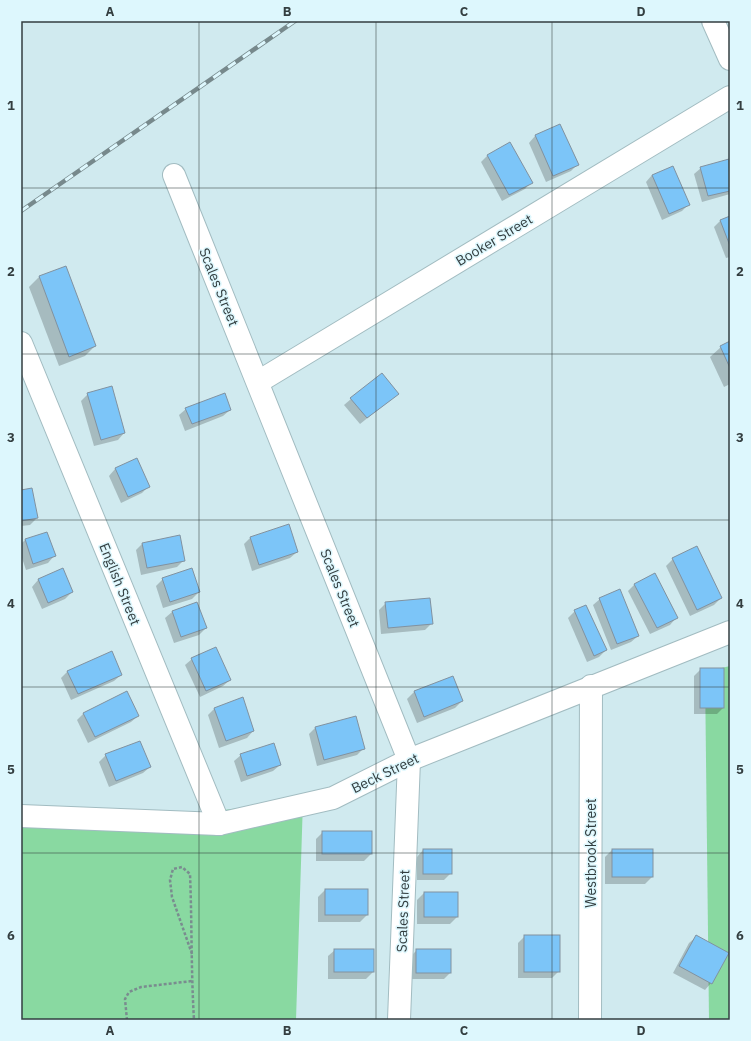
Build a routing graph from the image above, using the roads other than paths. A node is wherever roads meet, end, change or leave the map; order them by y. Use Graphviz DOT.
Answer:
graph roads {
  1 [pos="713,21"];
  2 [pos="730,59"];
  3 [pos="730,97"];
  4 [pos="174,175"];
  5 [pos="21,343"];
  6 [pos="258,382"];
  7 [pos="730,632"];
  8 [pos="591,686"];
  9 [pos="408,760"];
  10 [pos="21,816"];
  11 [pos="219,824"];
  12 [pos="399,1020"];
  13 [pos="590,1020"];
  1 -- 2 [label="street"];
  3 -- 6 [label="street, Booker Street"];
  4 -- 6 [label="street, Scales Street"];
  5 -- 11 [label="street, English Street"];
  6 -- 9 [label="street, Scales Street"];
  7 -- 8 [label="street, Beck Street"];
  8 -- 9 [label="street, Beck Street"];
  8 -- 13 [label="street, Westbrook Street"];
  9 -- 11 [label="street, Beck Street"];
  9 -- 12 [label="street, Scales Street"];
  10 -- 11 [label="street, Beck Street"];
}
